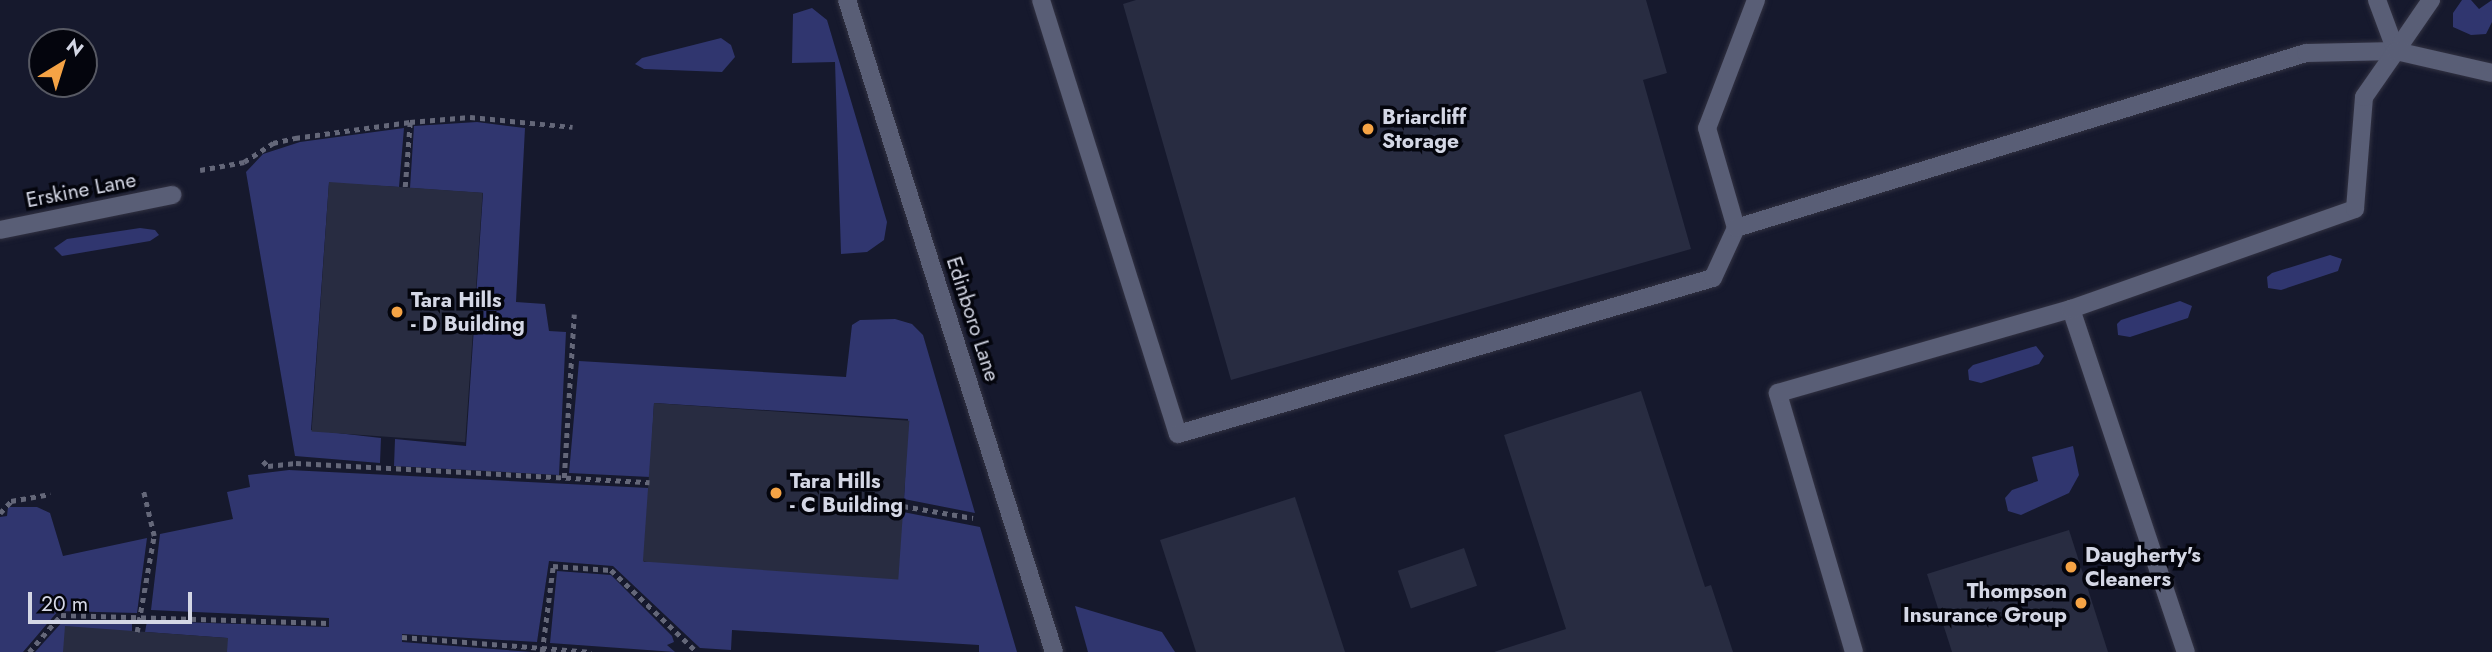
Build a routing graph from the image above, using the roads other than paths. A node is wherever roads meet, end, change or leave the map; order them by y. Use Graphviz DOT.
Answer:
graph roads {
  1 [pos="847,0"];
  2 [pos="1041,0"];
  3 [pos="1756,0"];
  4 [pos="2377,0"];
  5 [pos="2431,0"];
  6 [pos="2396,51"];
  7 [pos="2492,73"];
  8 [pos="172,195"];
  9 [pos="1736,228"];
  10 [pos="0,230"];
  11 [pos="2071,309"];
  12 [pos="1054,652"];
  13 [pos="1854,652"];
  14 [pos="2186,652"];
  1 -- 12 [label="street, Edinboro Lane"];
  2 -- 9 [label="street"];
  3 -- 9 [label="street"];
  4 -- 6 [label="street"];
  5 -- 6 [label="street"];
  6 -- 7 [label="street"];
  6 -- 9 [label="street"];
  6 -- 11 [label="street"];
  8 -- 10 [label="street, Erskine Lane"];
  11 -- 13 [label="street"];
  11 -- 14 [label="street"];
}
